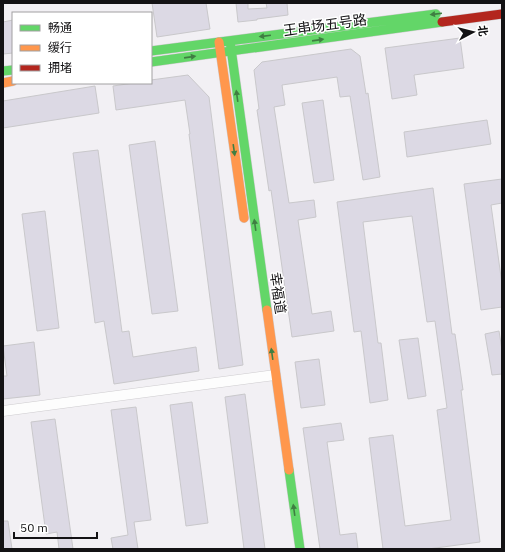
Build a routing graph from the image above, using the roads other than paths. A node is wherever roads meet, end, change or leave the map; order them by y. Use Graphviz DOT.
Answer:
graph roads {
  1 [pos="502,5"];
  2 [pos="502,14"];
  3 [pos="230,41"];
  4 [pos="219,42"];
  5 [pos="152,51"];
  6 [pos="231,51"];
  7 [pos="220,53"];
  8 [pos="152,62"];
  9 [pos="245,226"];
  10 [pos="262,344"];
  11 [pos="271,375"];
  12 [pos="3,411"];
  13 [pos="292,549"];
  14 [pos="300,549"];
  1 -- 3 [label="street, 王串场五号路, one-way"];
  6 -- 2 [label="street, 王串场五号路, one-way"];
  3 -- 4 [label="street, 王串场五号路"];
  3 -- 6 [label="street, 幸福道"];
  4 -- 5 [label="street, 王串场五号路"];
  4 -- 7 [label="street"];
  6 -- 7 [label="street, 王串场五号路"];
  11 -- 6 [label="street, 幸福道, one-way"];
  8 -- 7 [label="street, 王串场五号路, one-way"];
  7 -- 9 [label="street, one-way"];
  10 -- 11 [label="street, 幸福道"];
  11 -- 12 [label="street"];
  11 -- 13 [label="street, 幸福道"];
  14 -- 11 [label="street, 幸福道, one-way"];
}
